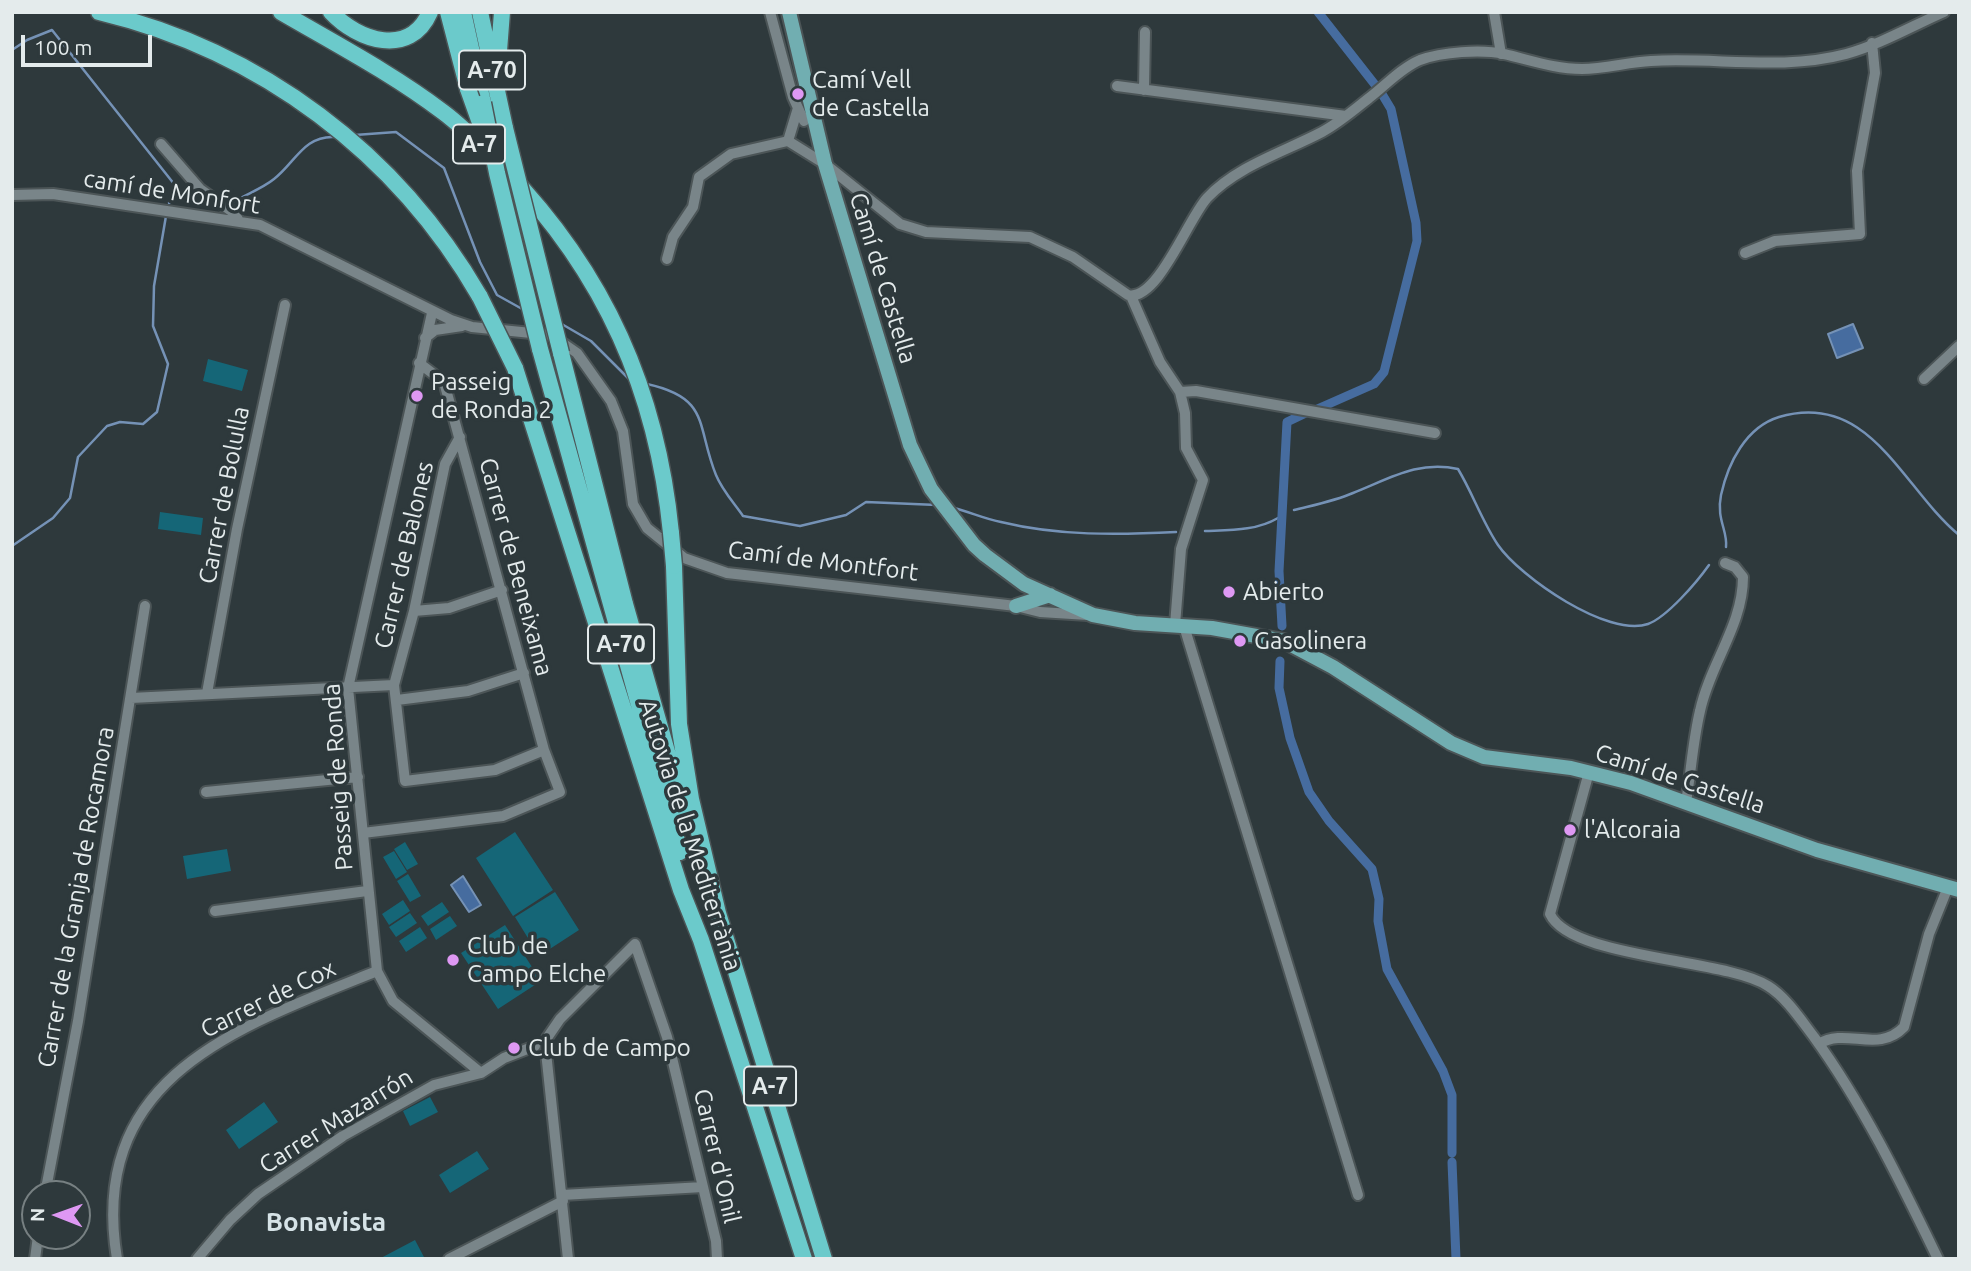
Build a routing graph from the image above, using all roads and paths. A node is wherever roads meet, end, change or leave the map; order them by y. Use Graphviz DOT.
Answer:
graph roads {
  1 [pos="99,12"];
  2 [pos="281,12"];
  3 [pos="331,12"];
  4 [pos="430,12"];
  5 [pos="448,12"];
  6 [pos="463,12"];
  7 [pos="480,12"];
  8 [pos="502,12"];
  9 [pos="769,12"];
  10 [pos="1494,12"];
  11 [pos="1944,12"];
  12 [pos="790,14"];
  13 [pos="1145,32"];
  14 [pos="1871,43"];
  15 [pos="1501,54"];
  16 [pos="1117,86"];
  17 [pos="1144,90"];
  18 [pos="491,98"];
  19 [pos="798,108"];
  20 [pos="1346,116"];
  21 [pos="804,121"];
  22 [pos="788,141"];
  23 [pos="161,144"];
  24 [pos="825,164"];
  25 [pos="496,173"];
  26 [pos="12,195"];
  27 [pos="239,221"];
  28 [pos="1745,253"];
  29 [pos="667,260"];
  30 [pos="1131,296"];
  31 [pos="285,305"];
  32 [pos="432,313"];
  33 [pos="472,327"];
  34 [pos="425,338"];
  35 [pos="1959,346"];
  36 [pos="419,363"];
  37 [pos="1924,379"];
  38 [pos="1180,392"];
  39 [pos="1435,433"];
  40 [pos="460,437"];
  41 [pos="968,536"];
  42 [pos="1726,563"];
  43 [pos="1008,564"];
  44 [pos="1024,584"];
  45 [pos="502,590"];
  46 [pos="1045,595"];
  47 [pos="145,606"];
  48 [pos="1016,606"];
  49 [pos="414,611"];
  50 [pos="1040,612"];
  51 [pos="1097,612"];
  52 [pos="1174,625"];
  53 [pos="524,673"];
  54 [pos="394,685"];
  55 [pos="348,688"];
  56 [pos="207,694"];
  57 [pos="131,698"];
  58 [pos="397,700"];
  59 [pos="544,750"];
  60 [pos="1589,772"];
  61 [pos="358,777"];
  62 [pos="206,792"];
  63 [pos="1686,802"];
  64 [pos="363,833"];
  65 [pos="1953,888"];
  66 [pos="367,891"];
  67 [pos="215,911"];
  68 [pos="718,913"];
  69 [pos="701,940"];
  70 [pos="377,971"];
  71 [pos="1819,1044"];
  72 [pos="541,1049"];
  73 [pos="481,1073"];
  74 [pos="48,1180"];
  75 [pos="703,1187"];
  76 [pos="1359,1195"];
  77 [pos="562,1198"];
  78 [pos="117,1259"];
  79 [pos="197,1259"];
  80 [pos="449,1259"];
  81 [pos="568,1259"];
  82 [pos="717,1259"];
  83 [pos="804,1259"];
  84 [pos="824,1259"];
  85 [pos="1938,1259"];
  1 -- 69 [label="highway, Autovia de la Mediterrània / A-7, bridge"];
  2 -- 68 [label="highway, Autovia de la Mediterrània / A-7, bridge"];
  3 -- 4 [label="highway"];
  5 -- 25 [label="highway, bridge"];
  6 -- 18 [label="highway, A-70"];
  7 -- 18 [label="highway, A-70"];
  8 -- 18 [label="highway"];
  9 -- 19 [label="street"];
  10 -- 15 [label="street"];
  11 -- 14 [label="street"];
  12 -- 24 [label="main road, Camí de Castella"];
  13 -- 17 [label="street"];
  14 -- 15 [label="street"];
  14 -- 28 [label="street"];
  15 -- 20 [label="street"];
  16 -- 17 [label="street"];
  17 -- 20 [label="street"];
  18 -- 25 [label="highway, A-70, bridge"];
  18 -- 68 [label="highway, A-70, bridge"];
  19 -- 21 [label="street"];
  19 -- 22 [label="street"];
  20 -- 30 [label="street"];
  22 -- 24 [label="street"];
  22 -- 29 [label="street"];
  23 -- 27 [label="street"];
  24 -- 30 [label="street"];
  24 -- 41 [label="main road, Camí de Castella"];
  25 -- 69 [label="highway, A-70, bridge"];
  26 -- 27 [label="street, camí de Monfort"];
  27 -- 32 [label="street, camí de Monfort"];
  30 -- 38 [label="street"];
  31 -- 56 [label="street, Carrer de Bolulla"];
  32 -- 33 [label="street, Camí de Montfort"];
  32 -- 34 [label="street, Passeig de Ronda"];
  33 -- 34 [label="street"];
  33 -- 48 [label="street, Camí de Montfort"];
  34 -- 36 [label="street, Passeig de Ronda"];
  35 -- 37 [label="street"];
  36 -- 40 [label="street, Carrer de Beneixama"];
  36 -- 55 [label="street, Passeig de Ronda"];
  38 -- 39 [label="street"];
  38 -- 52 [label="street"];
  40 -- 45 [label="street, Carrer de Beneixama"];
  40 -- 49 [label="street, Carrer de Balones"];
  41 -- 43 [label="main road, Camí de Castella"];
  41 -- 44 [label="main road, Camí de Castella"];
  42 -- 63 [label="street"];
  43 -- 46 [label="main road"];
  43 -- 51 [label="main road, Camí de Castella"];
  44 -- 46 [label="main road, Camí de Castella"];
  44 -- 48 [label="street"];
  45 -- 49 [label="street"];
  45 -- 53 [label="street, Carrer de Beneixama"];
  46 -- 48 [label="main road"];
  46 -- 50 [label="main road"];
  46 -- 51 [label="main road, Camí de Castella"];
  47 -- 57 [label="street, Carrer de la Granja de Rocamora"];
  48 -- 50 [label="street, Camí de Montfort"];
  49 -- 54 [label="street, Carrer de Balones"];
  50 -- 51 [label="street, Camí de Montfort"];
  51 -- 52 [label="main road, Camí de Castella"];
  52 -- 60 [label="main road, Camí de Castella"];
  52 -- 76 [label="street"];
  53 -- 58 [label="street"];
  53 -- 59 [label="street, Carrer de Beneixama"];
  54 -- 55 [label="street, Carrer de Balones"];
  54 -- 58 [label="street, Carrer de Balones"];
  55 -- 56 [label="street, Carrer de Balones"];
  55 -- 61 [label="street, Passeig de Ronda"];
  56 -- 57 [label="street, Carrer de Balones"];
  57 -- 74 [label="street, Carrer de la Granja de Rocamora"];
  58 -- 59 [label="street, Carrer de Balones"];
  59 -- 64 [label="street, Carrer de Beneixama"];
  60 -- 63 [label="main road, Camí de Castella"];
  60 -- 71 [label="street"];
  61 -- 62 [label="street"];
  61 -- 64 [label="street, Passeig de Ronda"];
  63 -- 65 [label="main road, Camí de Castella"];
  64 -- 66 [label="street, Passeig de Ronda"];
  65 -- 71 [label="street"];
  66 -- 67 [label="street"];
  66 -- 70 [label="street, Passeig de Ronda"];
  68 -- 84 [label="highway, Autovia de la Mediterrània / A-7"];
  69 -- 83 [label="highway, Autovia de la Mediterrània / A-7"];
  70 -- 73 [label="street, Passeig de Ronda"];
  70 -- 78 [label="street, Carrer de Cox"];
  71 -- 85 [label="street"];
  72 -- 73 [label="street"];
  72 -- 75 [label="street, Carrer d'Onil"];
  72 -- 77 [label="street"];
  73 -- 79 [label="street, Carrer Mazarrón"];
  75 -- 77 [label="street"];
  75 -- 82 [label="street, Carrer d'Onil"];
  77 -- 80 [label="street"];
  77 -- 81 [label="street"];
}
